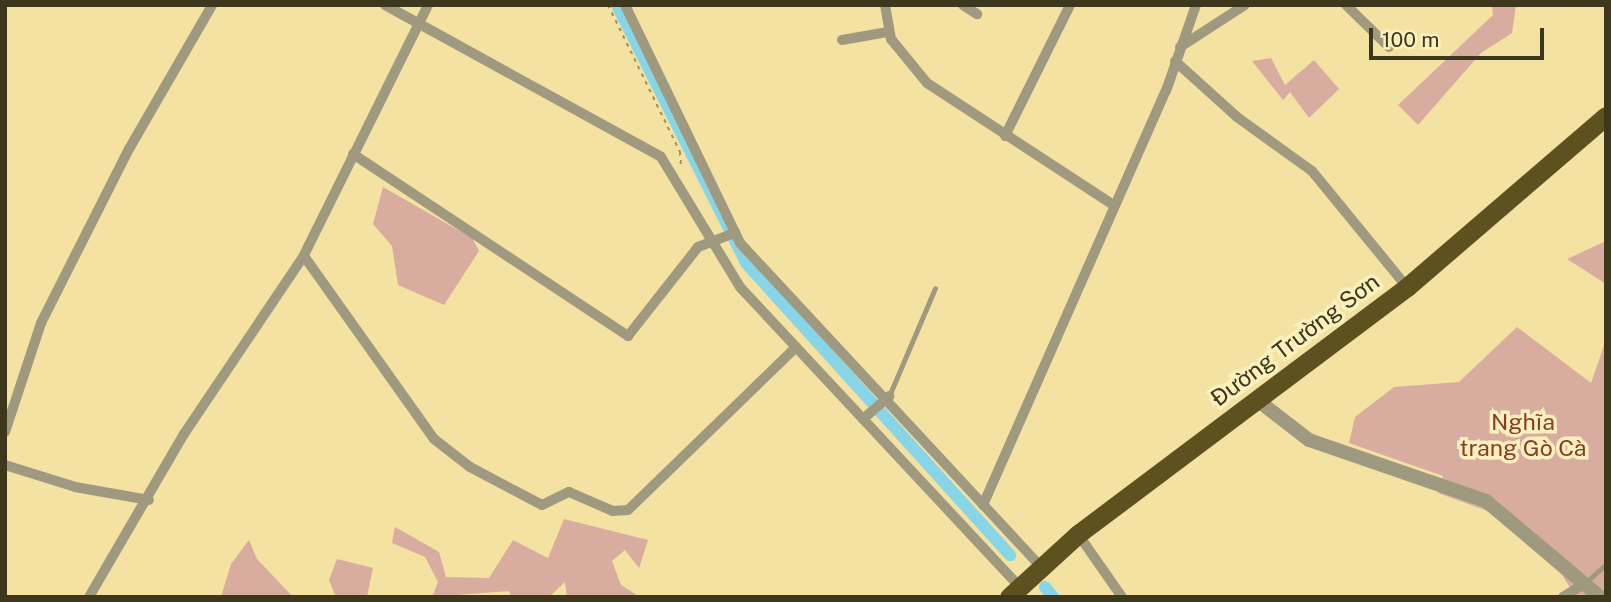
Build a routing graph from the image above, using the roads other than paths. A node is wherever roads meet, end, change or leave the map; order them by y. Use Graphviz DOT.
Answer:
graph roads {
  1 [pos="212,5"];
  2 [pos="385,5"];
  3 [pos="428,5"];
  4 [pos="625,5"];
  5 [pos="885,5"];
  6 [pos="963,5"];
  7 [pos="1070,5"];
  8 [pos="1196,5"];
  9 [pos="1245,5"];
  10 [pos="1346,5"];
  11 [pos="977,15"];
  12 [pos="418,24"];
  13 [pos="888,32"];
  14 [pos="842,40"];
  15 [pos="1180,47"];
  16 [pos="1389,47"];
  17 [pos="1175,61"];
  18 [pos="1606,116"];
  19 [pos="1005,135"];
  20 [pos="353,154"];
  21 [pos="1112,204"];
  22 [pos="735,233"];
  23 [pos="713,241"];
  24 [pos="304,256"];
  25 [pos="1407,287"];
  26 [pos="935,288"];
  27 [pos="796,347"];
  28 [pos="889,396"];
  29 [pos="1256,399"];
  30 [pos="7,419"];
  31 [pos="863,419"];
  32 [pos="5,432"];
  33 [pos="5,465"];
  34 [pos="149,500"];
  35 [pos="984,505"];
  36 [pos="1078,534"];
  37 [pos="1606,564"];
  38 [pos="1041,567"];
  39 [pos="1585,583"];
  40 [pos="1014,591"];
  41 [pos="89,597"];
  42 [pos="1122,597"];
  43 [pos="1563,597"];
  44 [pos="1600,597"];
  1 -- 30 [label="street"];
  2 -- 12 [label="street"];
  3 -- 12 [label="street"];
  4 -- 22 [label="street"];
  5 -- 13 [label="street"];
  6 -- 11 [label="street"];
  7 -- 19 [label="street"];
  8 -- 15 [label="street"];
  9 -- 15 [label="street"];
  10 -- 16 [label="street"];
  12 -- 20 [label="street"];
  12 -- 23 [label="street"];
  13 -- 14 [label="street"];
  13 -- 19 [label="street"];
  15 -- 17 [label="street"];
  17 -- 21 [label="street"];
  17 -- 25 [label="street"];
  18 -- 25 [label="highway, Đường Trường Sơn"];
  19 -- 21 [label="street"];
  20 -- 23 [label="street"];
  20 -- 24 [label="street"];
  21 -- 35 [label="street"];
  22 -- 23 [label="street"];
  22 -- 28 [label="street"];
  23 -- 27 [label="street"];
  24 -- 27 [label="street"];
  24 -- 34 [label="street"];
  25 -- 29 [label="highway, Đường Trường Sơn"];
  26 -- 28 [label="lane"];
  27 -- 31 [label="street"];
  28 -- 31 [label="street"];
  28 -- 35 [label="street"];
  29 -- 36 [label="highway, Đường Trường Sơn"];
  29 -- 39 [label="street"];
  30 -- 32 [label="street"];
  31 -- 40 [label="street"];
  33 -- 34 [label="street"];
  34 -- 41 [label="street"];
  35 -- 38 [label="street"];
  36 -- 38 [label="highway, Đường Trường Sơn"];
  36 -- 42 [label="street"];
  37 -- 39 [label="lane"];
  38 -- 40 [label="highway, Đường Trường Sơn"];
  39 -- 43 [label="street"];
  39 -- 44 [label="street"];
}
